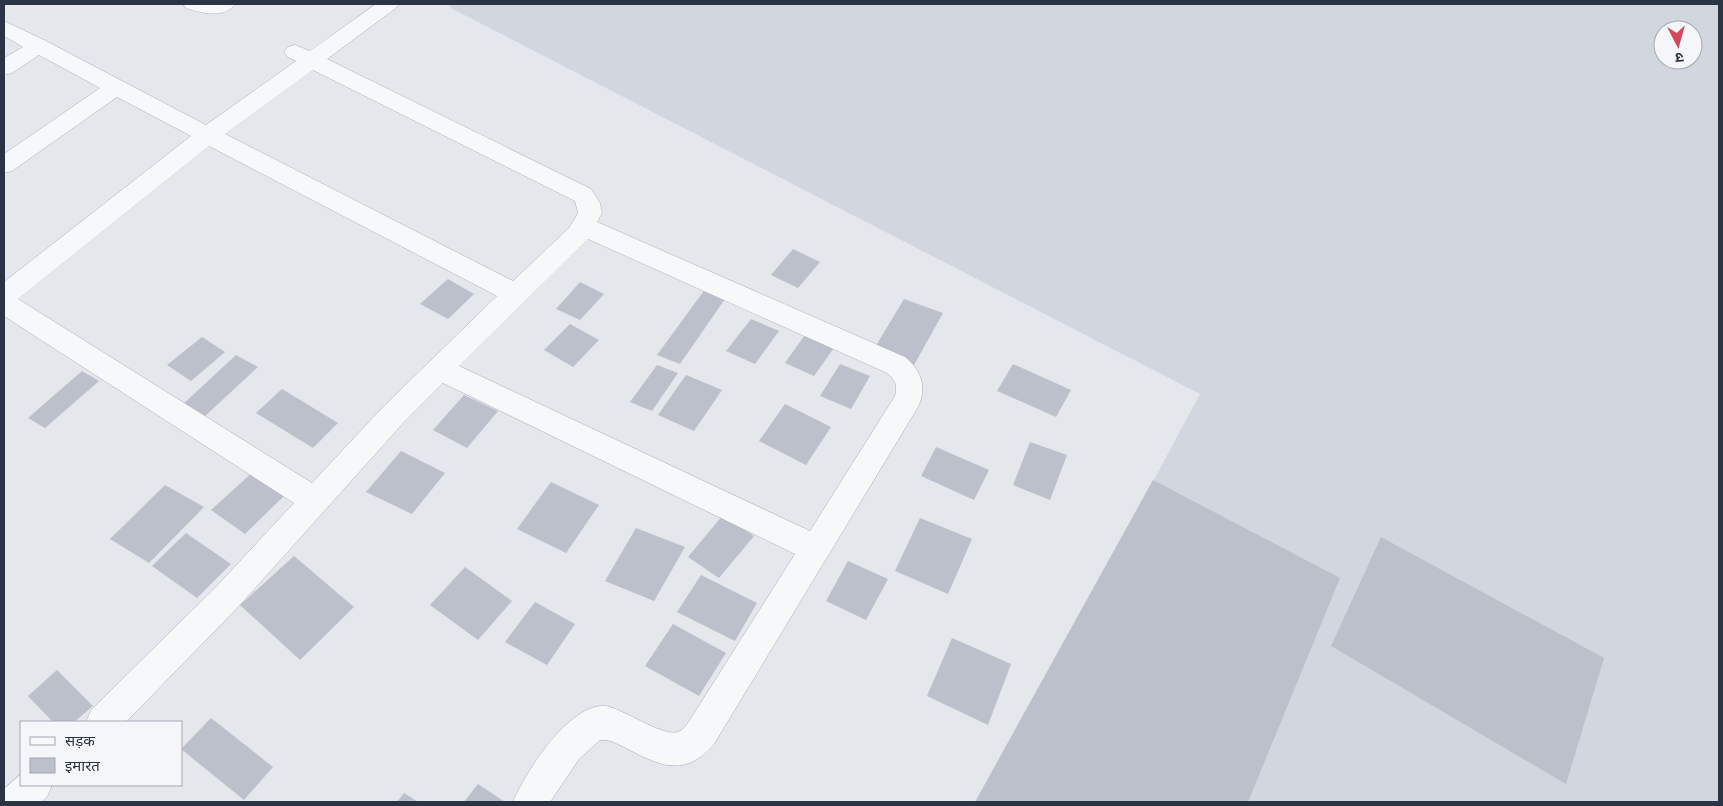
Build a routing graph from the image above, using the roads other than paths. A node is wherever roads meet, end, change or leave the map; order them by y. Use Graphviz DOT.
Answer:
graph roads {
  1 [pos="193,4"];
  2 [pos="225,4"];
  3 [pos="389,4"];
  4 [pos="4,28"];
  5 [pos="39,46"];
  6 [pos="302,56"];
  7 [pos="4,68"];
  8 [pos="116,87"];
  9 [pos="208,135"];
  10 [pos="4,165"];
  11 [pos="584,227"];
  12 [pos="516,294"];
  13 [pos="4,296"];
  14 [pos="4,303"];
  15 [pos="440,369"];
  16 [pos="316,501"];
  17 [pos="816,549"];
  18 [pos="104,721"];
  19 [pos="34,786"];
  20 [pos="16,802"];
  21 [pos="530,802"];
  1 -- 2 [label="street"];
  3 -- 6 [label="street"];
  4 -- 5 [label="street"];
  5 -- 7 [label="street"];
  5 -- 8 [label="street"];
  6 -- 9 [label="street"];
  6 -- 11 [label="street"];
  8 -- 9 [label="street"];
  8 -- 10 [label="street"];
  9 -- 12 [label="street"];
  9 -- 13 [label="street"];
  11 -- 12 [label="street"];
  11 -- 17 [label="street"];
  12 -- 15 [label="street"];
  14 -- 16 [label="street"];
  15 -- 16 [label="street"];
  15 -- 17 [label="street"];
  16 -- 18 [label="street"];
  17 -- 21 [label="street"];
  19 -- 20 [label="street"];
}
